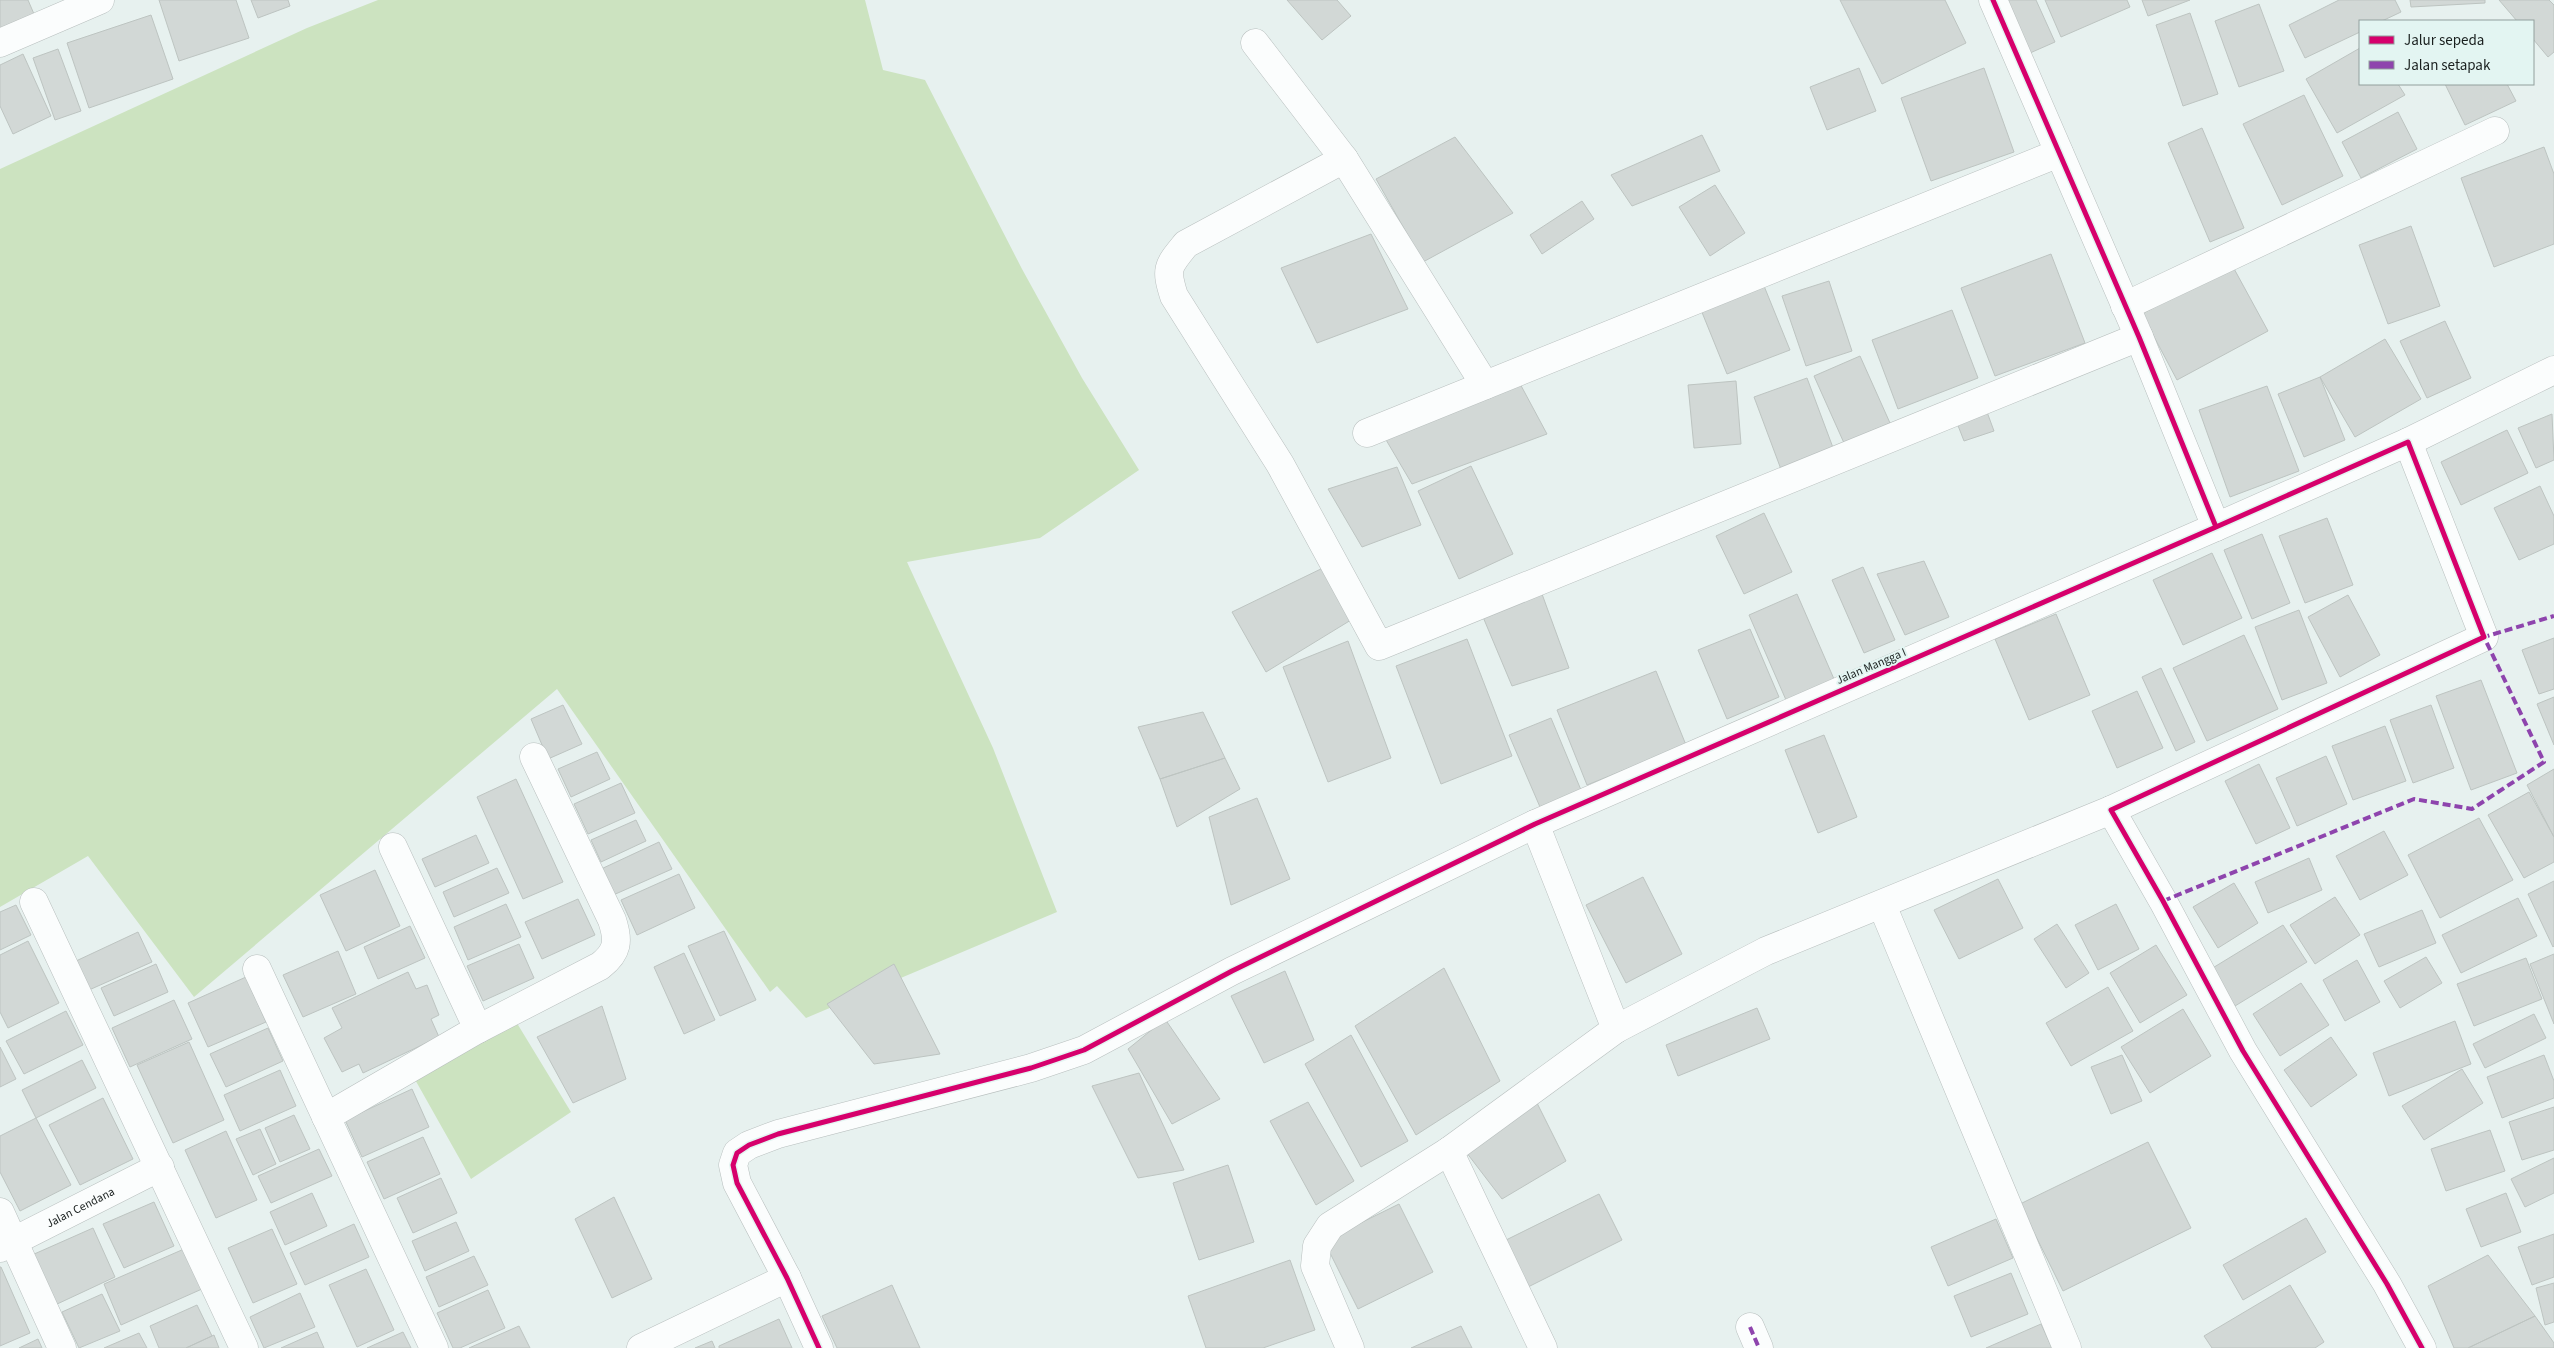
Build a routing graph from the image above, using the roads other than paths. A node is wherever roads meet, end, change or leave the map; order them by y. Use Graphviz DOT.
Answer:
graph roads {
  1 [pos="100,0"];
  2 [pos="1993,0"];
  3 [pos="0,43"];
  4 [pos="1255,43"];
  5 [pos="2494,131"];
  6 [pos="2059,153"];
  7 [pos="1344,159"];
  8 [pos="2125,306"];
  9 [pos="2139,337"];
  10 [pos="2554,370"];
  11 [pos="1485,386"];
  12 [pos="1368,432"];
  13 [pos="2408,442"];
  14 [pos="2216,527"];
  15 [pos="534,758"];
  16 [pos="2111,810"];
  17 [pos="1535,824"];
  18 [pos="393,847"];
  19 [pos="34,902"];
  20 [pos="1882,905"];
  21 [pos="257,969"];
  22 [pos="478,1029"];
  23 [pos="1616,1029"];
  24 [pos="326,1117"];
  25 [pos="1449,1152"];
  26 [pos="160,1167"];
  27 [pos="0,1212"];
  28 [pos="7,1245"];
  29 [pos="787,1278"];
  30 [pos="62,1348"];
  31 [pos="244,1348"];
  32 [pos="434,1348"];
  33 [pos="641,1348"];
  34 [pos="819,1348"];
  35 [pos="1350,1348"];
  36 [pos="1543,1348"];
  37 [pos="2067,1348"];
  38 [pos="2422,1348"];
  1 -- 3 [label="street"];
  2 -- 6 [label="street"];
  4 -- 7 [label="street"];
  5 -- 8 [label="street"];
  6 -- 8 [label="street"];
  6 -- 11 [label="street"];
  7 -- 9 [label="street"];
  7 -- 11 [label="street"];
  8 -- 9 [label="street"];
  9 -- 14 [label="street"];
  10 -- 13 [label="street, Jalan Mangga I"];
  11 -- 12 [label="street"];
  13 -- 14 [label="street, Jalan Mangga I"];
  13 -- 16 [label="street"];
  14 -- 17 [label="street, Jalan Mangga I"];
  15 -- 22 [label="street"];
  16 -- 20 [label="street"];
  16 -- 38 [label="street"];
  17 -- 23 [label="street"];
  17 -- 29 [label="street, Jalan Mangga I"];
  18 -- 22 [label="street"];
  19 -- 26 [label="street"];
  20 -- 23 [label="street"];
  20 -- 37 [label="street"];
  21 -- 24 [label="street"];
  22 -- 24 [label="street"];
  23 -- 25 [label="street"];
  24 -- 32 [label="street"];
  25 -- 35 [label="street"];
  25 -- 36 [label="street"];
  26 -- 28 [label="street, Jalan Cendana"];
  26 -- 31 [label="street"];
  27 -- 28 [label="street"];
  28 -- 30 [label="street"];
  29 -- 33 [label="street"];
  29 -- 34 [label="street, Jalan Mangga I"];
}
